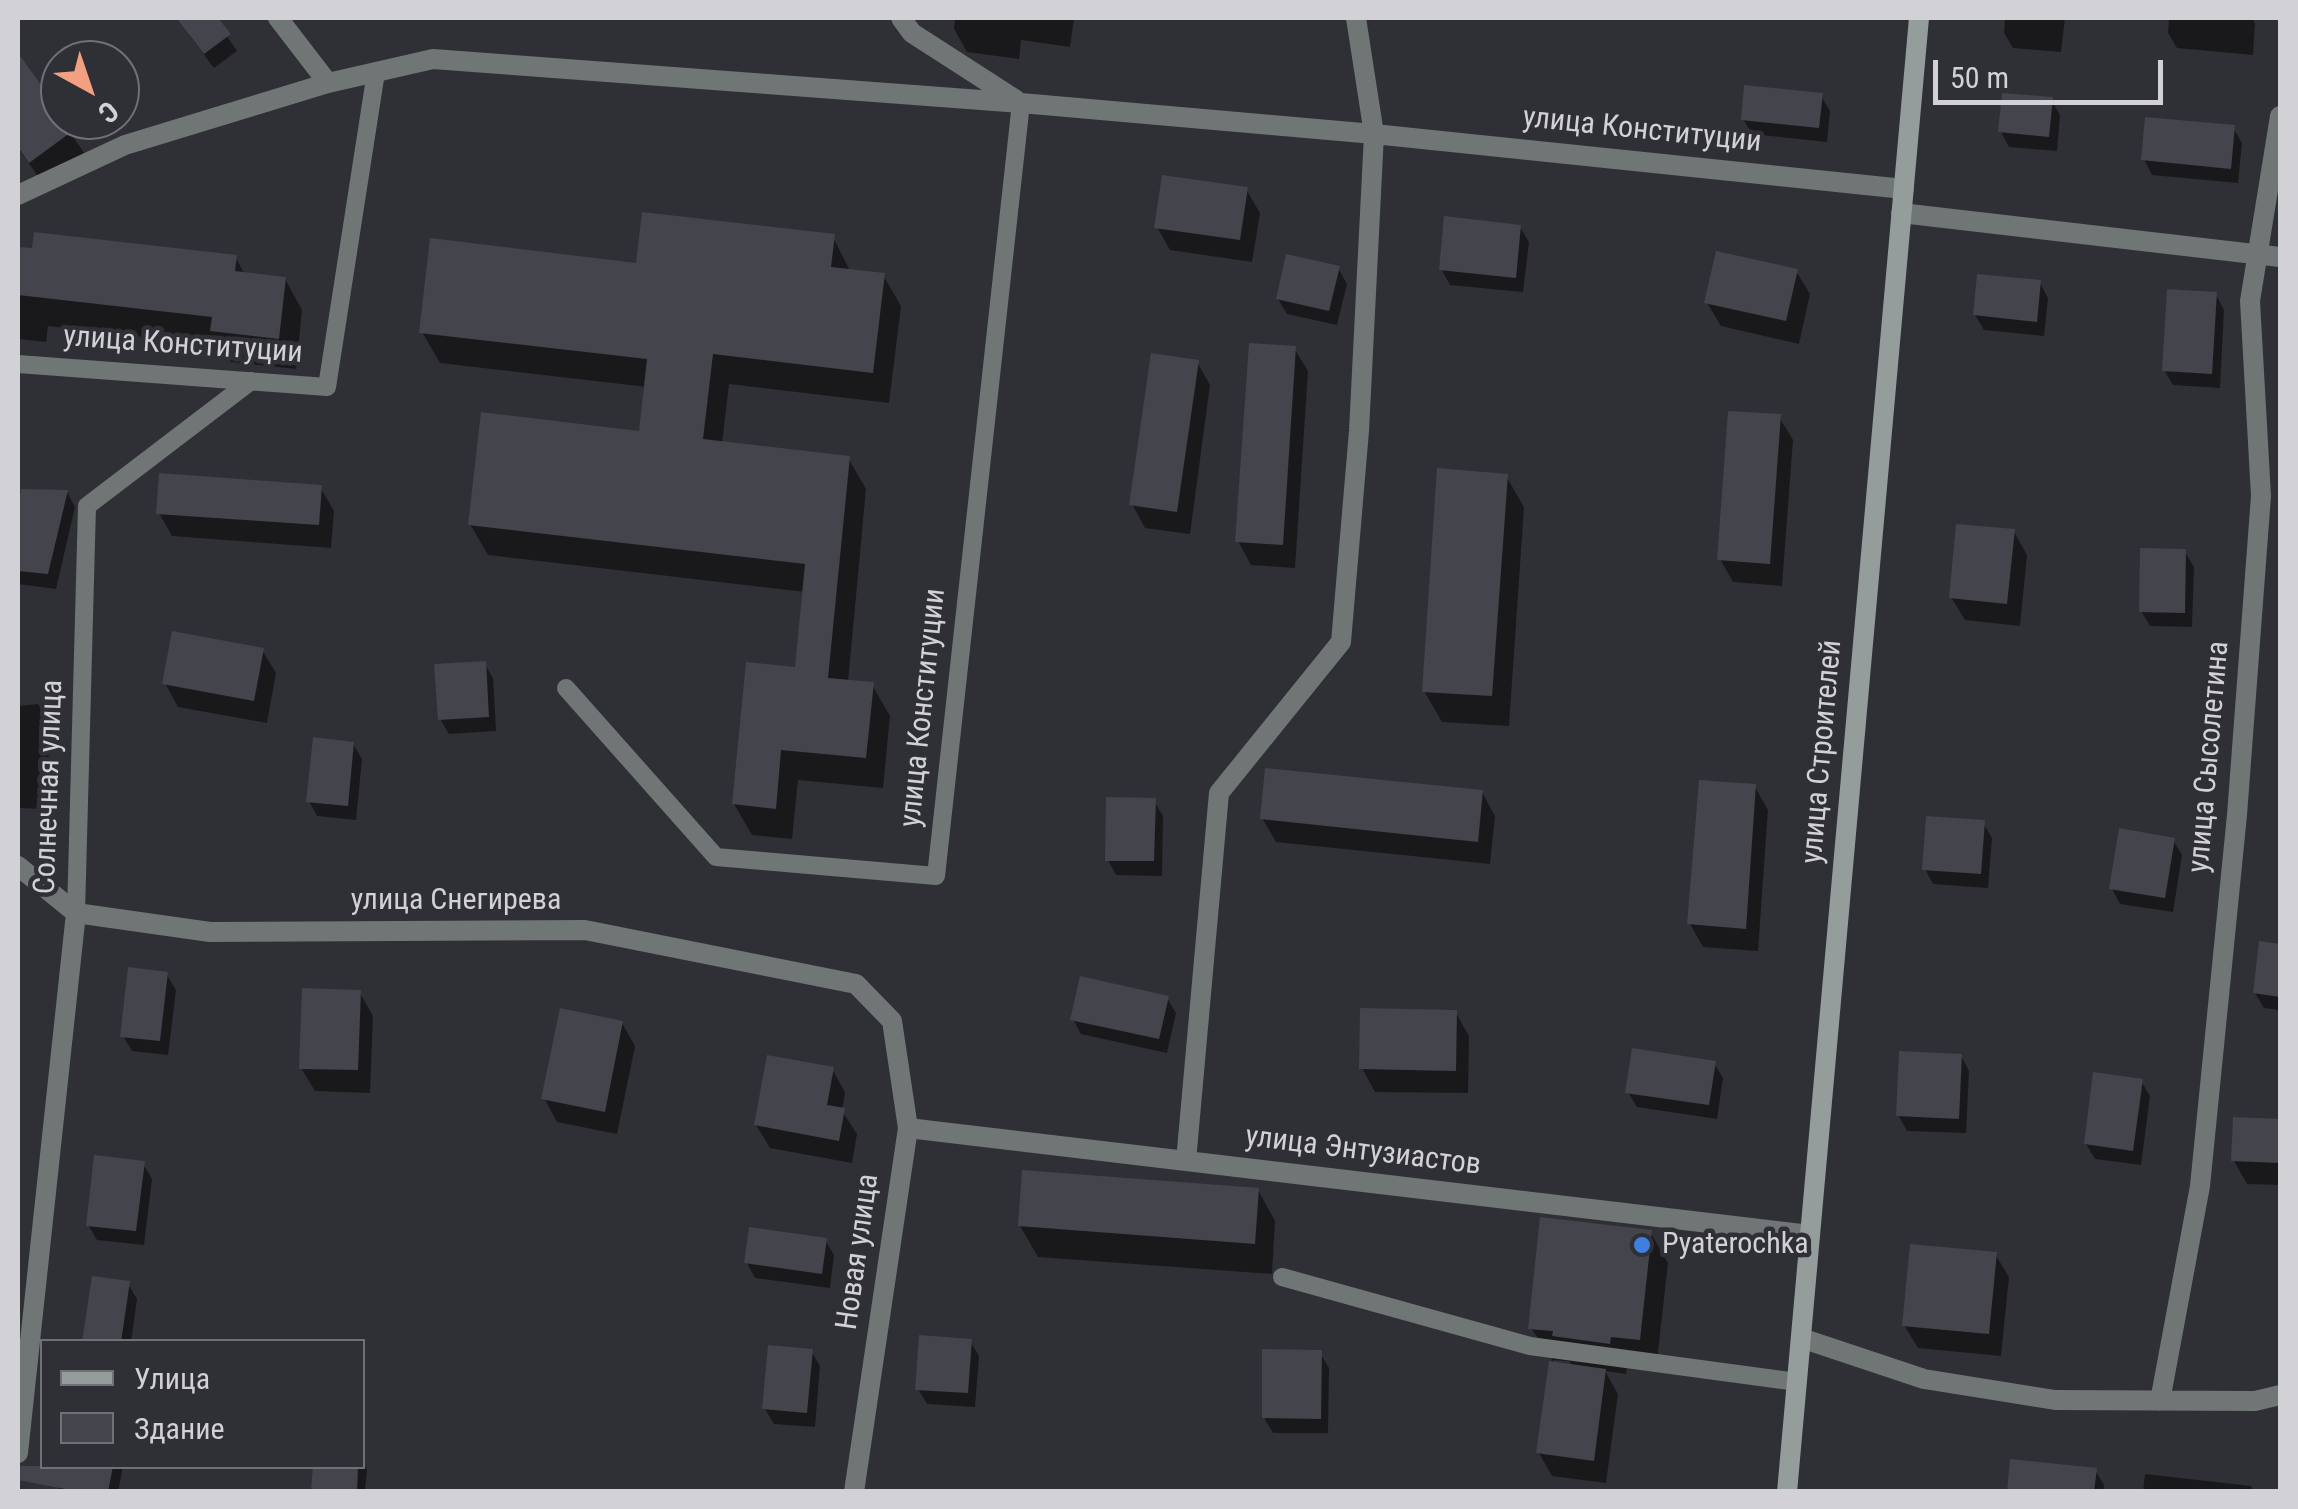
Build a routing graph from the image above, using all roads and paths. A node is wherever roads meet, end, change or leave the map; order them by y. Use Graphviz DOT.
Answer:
graph roads {
  1 [pos="278,18"];
  2 [pos="901,18"];
  3 [pos="1356,18"];
  4 [pos="1919,18"];
  5 [pos="376,72"];
  6 [pos="328,83"];
  7 [pos="1021,102"];
  8 [pos="2280,116"];
  9 [pos="1374,134"];
  10 [pos="1904,189"];
  11 [pos="18,195"];
  12 [pos="1901,214"];
  13 [pos="2258,254"];
  14 [pos="2280,257"];
  15 [pos="18,364"];
  16 [pos="251,381"];
  17 [pos="566,688"];
  18 [pos="18,866"];
  19 [pos="76,912"];
  20 [pos="892,1021"];
  21 [pos="908,1128"];
  22 [pos="1186,1161"];
  23 [pos="1810,1235"];
  24 [pos="1282,1278"];
  25 [pos="1801,1338"];
  26 [pos="1797,1382"];
  27 [pos="2280,1395"];
  28 [pos="2160,1401"];
  29 [pos="18,1453"];
  30 [pos="854,1492"];
  31 [pos="1787,1492"];
  1 -- 6 [label="street"];
  2 -- 7 [label="street"];
  3 -- 9 [label="street"];
  4 -- 10 [label="main road, улица Строителей"];
  5 -- 6 [label="street, улица Конституции"];
  5 -- 7 [label="street, улица Конституции"];
  5 -- 16 [label="lane, улица Конституции"];
  6 -- 11 [label="street, улица Конституции"];
  7 -- 9 [label="street, улица Конституции"];
  7 -- 17 [label="lane, улица Конституции"];
  8 -- 13 [label="street, улица Сысолетина"];
  9 -- 10 [label="street, улица Конституции"];
  9 -- 22 [label="street"];
  10 -- 12 [label="main road, улица Строителей"];
  12 -- 13 [label="street"];
  12 -- 23 [label="main road, улица Строителей"];
  13 -- 14 [label="street"];
  13 -- 28 [label="street, улица Сысолетина"];
  15 -- 16 [label="lane, улица Конституции"];
  16 -- 19 [label="lane, Солнечная улица"];
  18 -- 19 [label="street, улица Снегирева"];
  19 -- 20 [label="street, улица Снегирева"];
  19 -- 29 [label="street, Солнечная улица"];
  20 -- 21 [label="street, Новая улица"];
  21 -- 22 [label="street, улица Энтузиастов"];
  21 -- 30 [label="street, Новая улица"];
  22 -- 23 [label="street, улица Энтузиастов"];
  23 -- 25 [label="main road, улица Строителей"];
  24 -- 26 [label="lane"];
  25 -- 26 [label="main road, улица Строителей"];
  25 -- 28 [label="street"];
  26 -- 31 [label="main road, улица Строителей"];
  27 -- 28 [label="street"];
}
